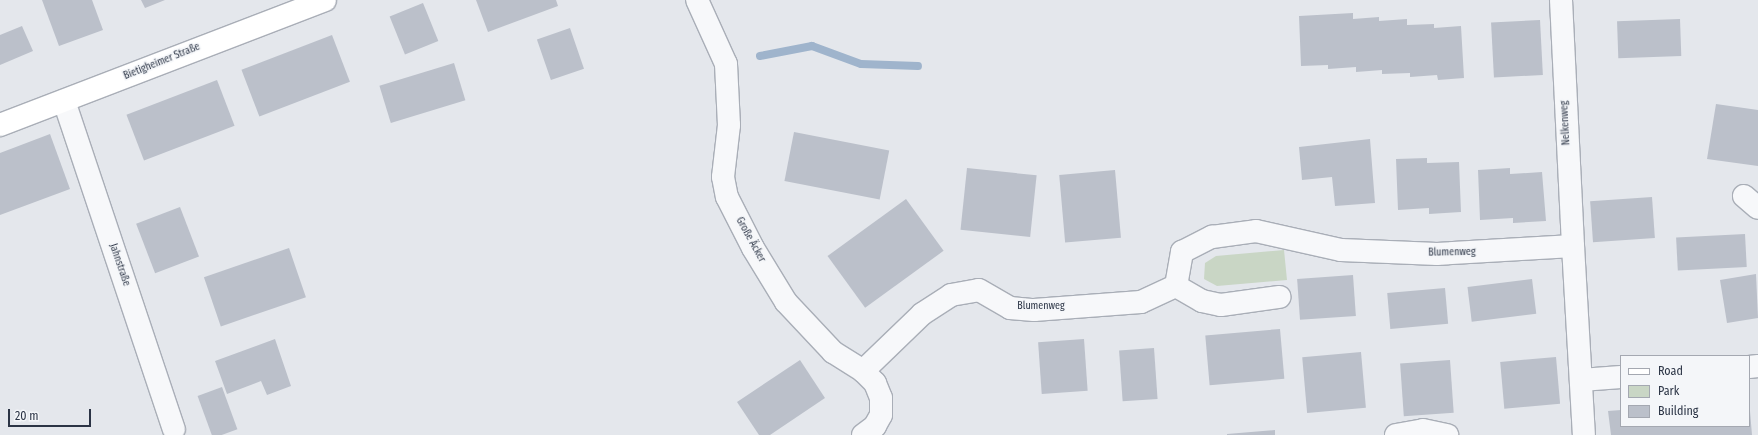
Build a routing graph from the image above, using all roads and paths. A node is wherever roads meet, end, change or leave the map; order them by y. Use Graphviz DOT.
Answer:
graph roads {
  1 [pos="325,0"];
  2 [pos="697,0"];
  3 [pos="1561,0"];
  4 [pos="64,101"];
  5 [pos="0,125"];
  6 [pos="1573,246"];
  7 [pos="1176,286"];
  8 [pos="1279,297"];
  9 [pos="864,371"];
  10 [pos="1620,377"];
  11 [pos="1581,380"];
  12 [pos="174,429"];
  13 [pos="863,435"];
  14 [pos="1396,435"];
  15 [pos="1447,435"];
  16 [pos="1584,435"];
  1 -- 4 [label="street, Bietigheimer Straße"];
  2 -- 9 [label="street, Große Äcker"];
  3 -- 6 [label="street, Nelkenweg"];
  4 -- 5 [label="street, Bietigheimer Straße"];
  4 -- 12 [label="street, Jahnstraße"];
  6 -- 7 [label="street, Blumenweg"];
  6 -- 11 [label="street"];
  7 -- 8 [label="street"];
  7 -- 9 [label="street, Blumenweg"];
  9 -- 13 [label="street, Große Äcker"];
  10 -- 11 [label="street"];
  11 -- 16 [label="street"];
  14 -- 15 [label="street"];
}
